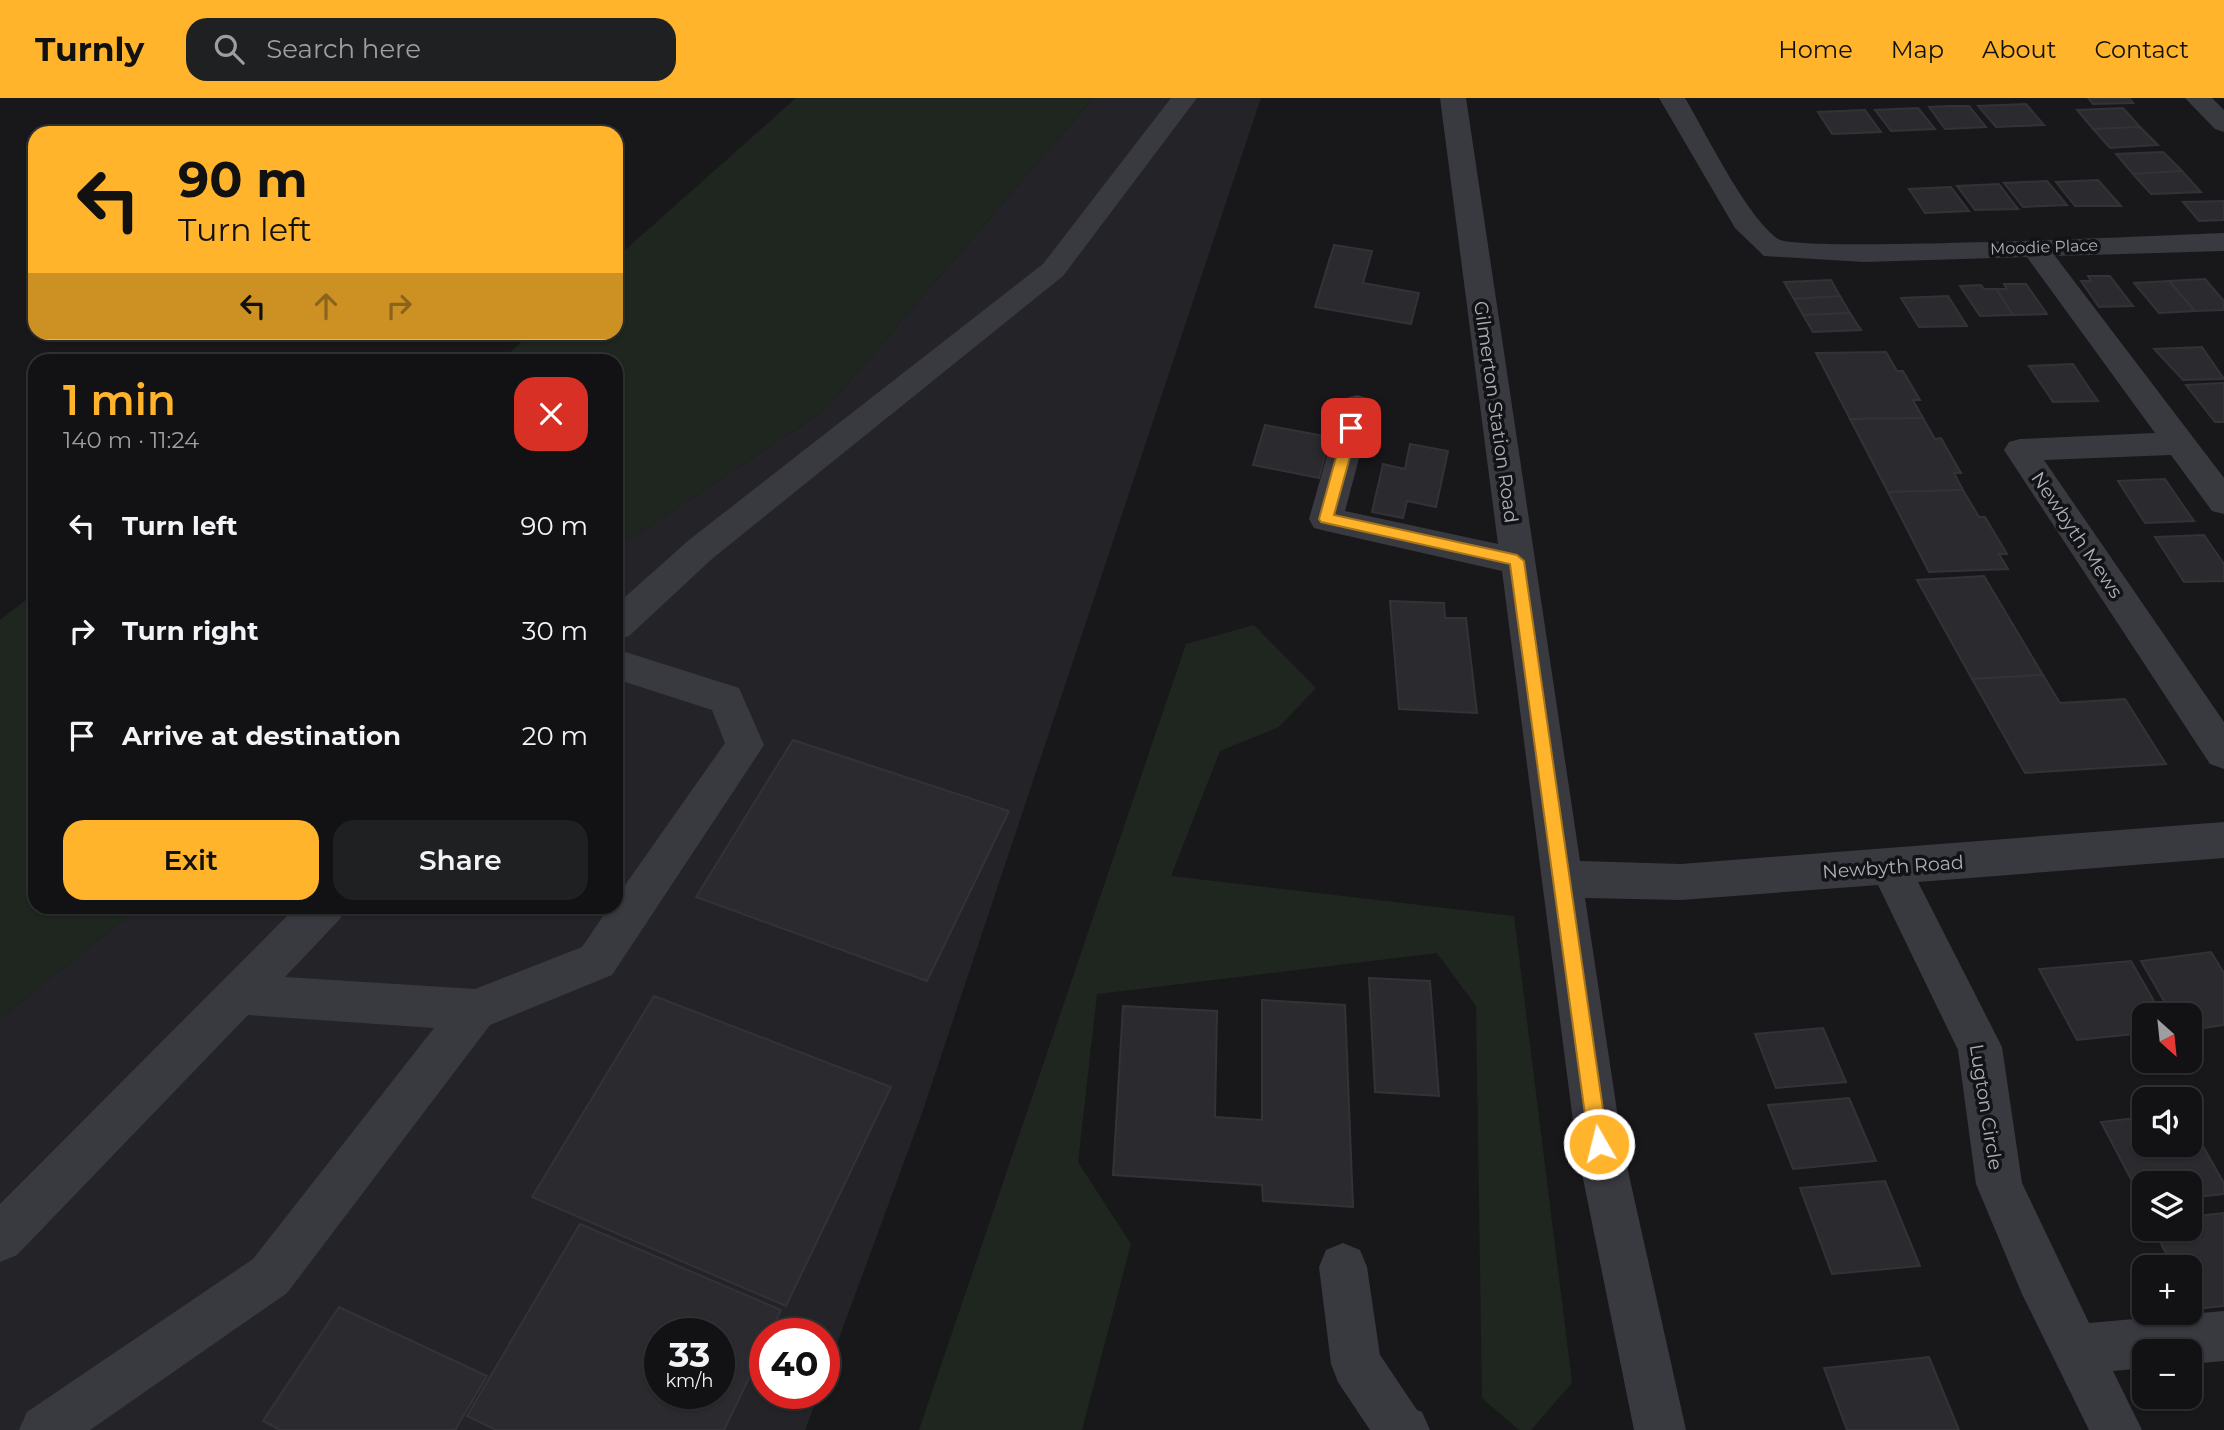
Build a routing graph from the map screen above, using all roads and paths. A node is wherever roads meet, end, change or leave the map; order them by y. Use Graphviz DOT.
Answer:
graph roads {
  1 [pos="1184,98"];
  2 [pos="1453,98"];
  3 [pos="1672,98"];
  4 [pos="2199,98"];
  5 [pos="2224,124"];
  6 [pos="2224,242"];
  7 [pos="2034,247"];
  8 [pos="1357,405"];
  9 [pos="2180,443"];
  10 [pos="2224,502"];
  11 [pos="1517,561"];
  12 [pos="623,620"];
  13 [pos="623,666"];
  14 [pos="2224,753"];
  15 [pos="2224,840"];
  16 [pos="1891,868"];
  17 [pos="1561,879"];
  18 [pos="317,914"];
  19 [pos="240,993"];
  20 [pos="475,1010"];
  21 [pos="0,1238"];
  22 [pos="1343,1267"];
  23 [pos="2224,1336"];
  24 [pos="2075,1349"];
  25 [pos="45,1430"];
  26 [pos="1404,1430"];
  27 [pos="1660,1430"];
  28 [pos="2116,1430"];
  1 -- 12 [label="street"];
  2 -- 11 [label="street, Gilmerton Station Road"];
  3 -- 7 [label="street, Moodie Place"];
  4 -- 5 [label="street"];
  6 -- 7 [label="street, Moodie Place"];
  7 -- 9 [label="street"];
  8 -- 11 [label="street"];
  9 -- 10 [label="street"];
  9 -- 14 [label="street, Newbyth Mews"];
  11 -- 17 [label="street, Gilmerton Station Road"];
  13 -- 20 [label="street"];
  15 -- 16 [label="street, Newbyth Road"];
  16 -- 17 [label="street, Newbyth Road"];
  16 -- 24 [label="street, Lugton Circle"];
  17 -- 27 [label="street, Gilmerton Station Road"];
  18 -- 19 [label="street"];
  19 -- 20 [label="street"];
  19 -- 21 [label="street"];
  20 -- 25 [label="street"];
  22 -- 26 [label="street"];
  23 -- 24 [label="street"];
  24 -- 28 [label="street, Lugton Circle"];
}
